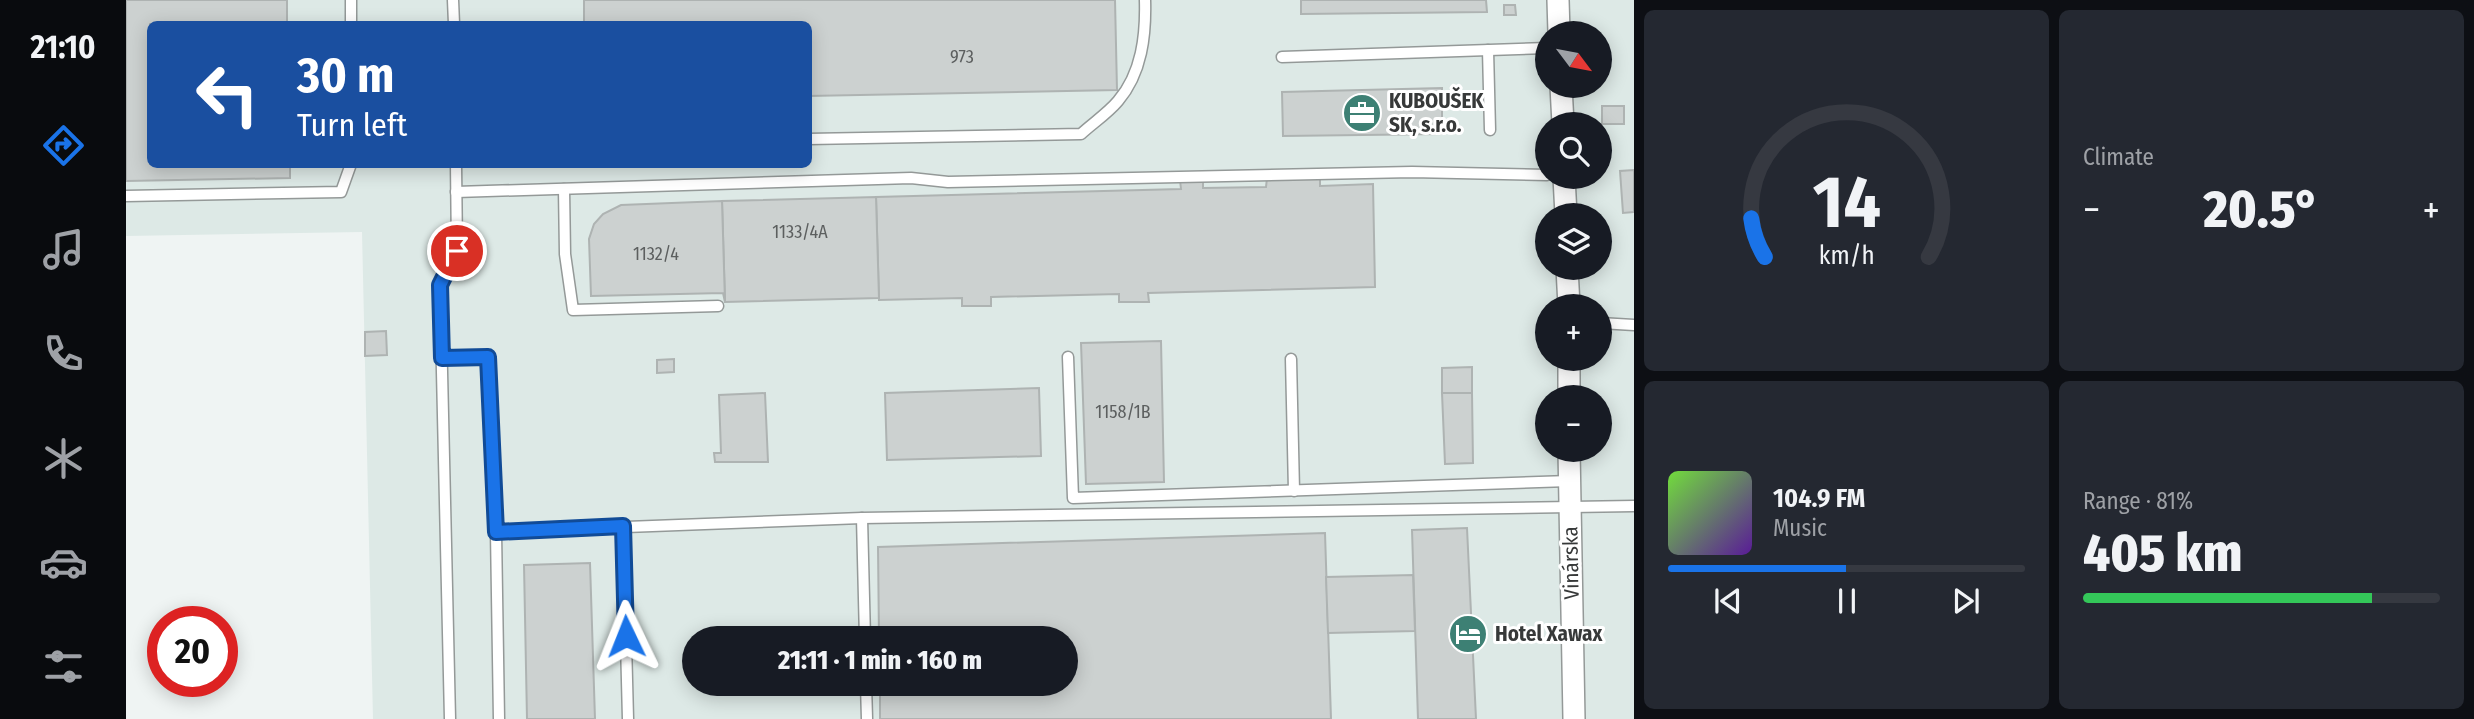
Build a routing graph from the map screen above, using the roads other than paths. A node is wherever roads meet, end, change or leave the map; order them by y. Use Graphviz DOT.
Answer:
graph roads {
  1 [pos="351,0"];
  2 [pos="453,0"];
  3 [pos="1145,0"];
  4 [pos="1558,0"];
  5 [pos="351,21"];
  6 [pos="454,21"];
  7 [pos="1559,21"];
  8 [pos="1535,48"];
  9 [pos="1488,50"];
  10 [pos="1282,57"];
  11 [pos="1489,130"];
  12 [pos="812,139"];
  13 [pos="350,168"];
  14 [pos="456,168"];
  15 [pos="1535,175"];
  16 [pos="564,189"];
  17 [pos="456,192"];
  18 [pos="126,195"];
  19 [pos="718,306"];
  20 [pos="1612,324"];
  21 [pos="1634,325"];
  22 [pos="1068,357"];
  23 [pos="442,358"];
  24 [pos="1292,359"];
  25 [pos="1569,462"];
  26 [pos="1570,481"];
  27 [pos="1294,491"];
  28 [pos="1634,506"];
  29 [pos="1570,508"];
  30 [pos="862,518"];
  31 [pos="623,526"];
  32 [pos="496,532"];
  33 [pos="865,626"];
  34 [pos="866,696"];
  35 [pos="450,719"];
  36 [pos="499,719"];
  37 [pos="628,719"];
  38 [pos="867,719"];
  39 [pos="1574,719"];
  1 -- 5 [label="lane"];
  2 -- 6 [label="lane"];
  3 -- 12 [label="lane"];
  4 -- 7 [label="street"];
  8 -- 9 [label="lane"];
  9 -- 10 [label="lane"];
  9 -- 11 [label="lane"];
  13 -- 18 [label="lane"];
  14 -- 17 [label="lane"];
  15 -- 16 [label="lane"];
  16 -- 17 [label="lane"];
  16 -- 19 [label="lane"];
  17 -- 23 [label="lane"];
  20 -- 21 [label="lane"];
  22 -- 27 [label="lane"];
  23 -- 32 [label="lane"];
  23 -- 35 [label="lane"];
  24 -- 27 [label="lane"];
  25 -- 26 [label="street, Vinárska"];
  26 -- 27 [label="lane"];
  26 -- 29 [label="street, Vinárska"];
  28 -- 29 [label="lane"];
  29 -- 30 [label="lane"];
  29 -- 39 [label="street, Vinárska"];
  30 -- 31 [label="lane"];
  30 -- 33 [label="lane"];
  31 -- 32 [label="lane"];
  31 -- 37 [label="lane"];
  32 -- 36 [label="lane"];
  34 -- 38 [label="lane"];
}
